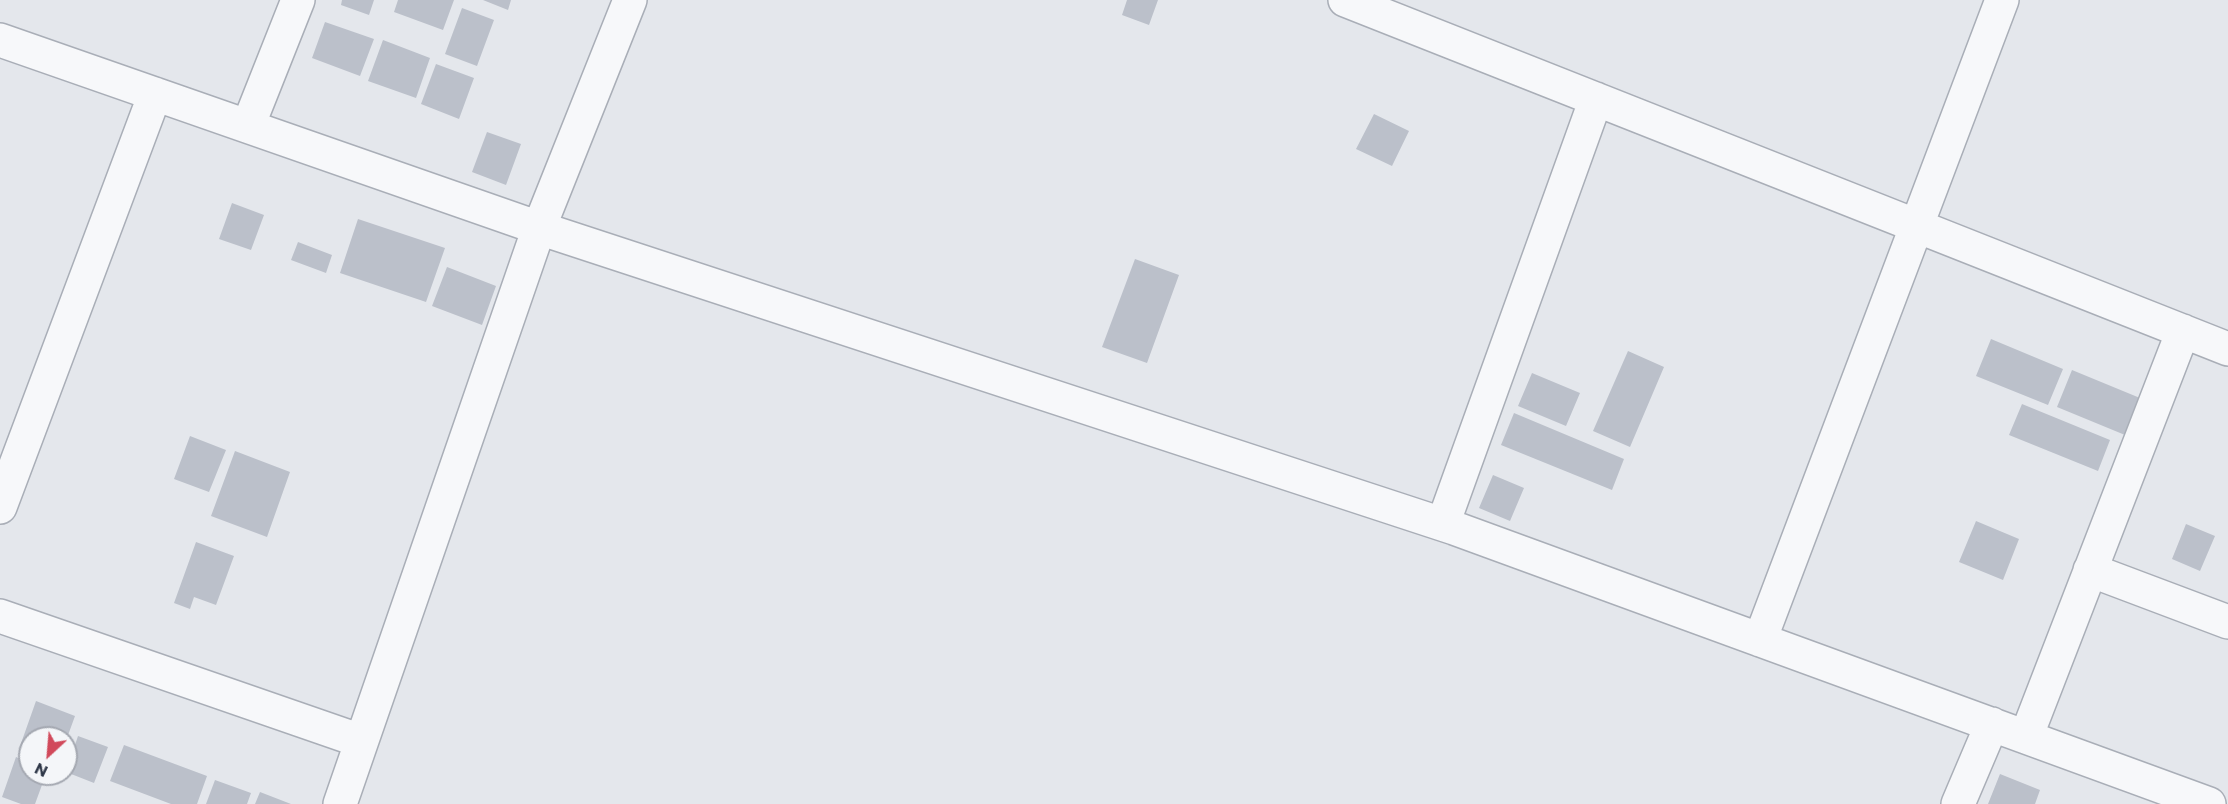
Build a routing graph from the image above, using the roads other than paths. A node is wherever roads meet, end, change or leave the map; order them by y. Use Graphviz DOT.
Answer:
graph roads {
  1 [pos="298,0"];
  2 [pos="630,0"];
  3 [pos="1345,0"];
  4 [pos="2002,0"];
  5 [pos="0,40"];
  6 [pos="155,94"];
  7 [pos="1596,99"];
  8 [pos="248,126"];
  9 [pos="1917,226"];
  10 [pos="539,228"];
  11 [pos="2183,331"];
  12 [pos="2228,349"];
  13 [pos="0,507"];
  14 [pos="1448,526"];
  15 [pos="2090,570"];
  16 [pos="0,616"];
  17 [pos="2228,622"];
  18 [pos="1760,640"];
  19 [pos="1992,724"];
  20 [pos="2026,737"];
  21 [pos="362,741"];
  22 [pos="340,804"];
  23 [pos="1958,804"];
  24 [pos="2209,804"];
  1 -- 8 [label="street"];
  2 -- 10 [label="street"];
  3 -- 7 [label="street"];
  4 -- 9 [label="street"];
  5 -- 6 [label="street"];
  6 -- 8 [label="street"];
  6 -- 13 [label="street"];
  7 -- 9 [label="street"];
  7 -- 14 [label="street"];
  8 -- 10 [label="street"];
  9 -- 11 [label="street"];
  9 -- 18 [label="street"];
  10 -- 14 [label="street"];
  10 -- 21 [label="street"];
  11 -- 12 [label="street"];
  11 -- 15 [label="street"];
  14 -- 18 [label="street"];
  15 -- 17 [label="street"];
  15 -- 20 [label="street"];
  16 -- 21 [label="street"];
  18 -- 19 [label="street"];
  19 -- 20 [label="street"];
  19 -- 23 [label="street"];
  20 -- 24 [label="street"];
  21 -- 22 [label="street"];
}
